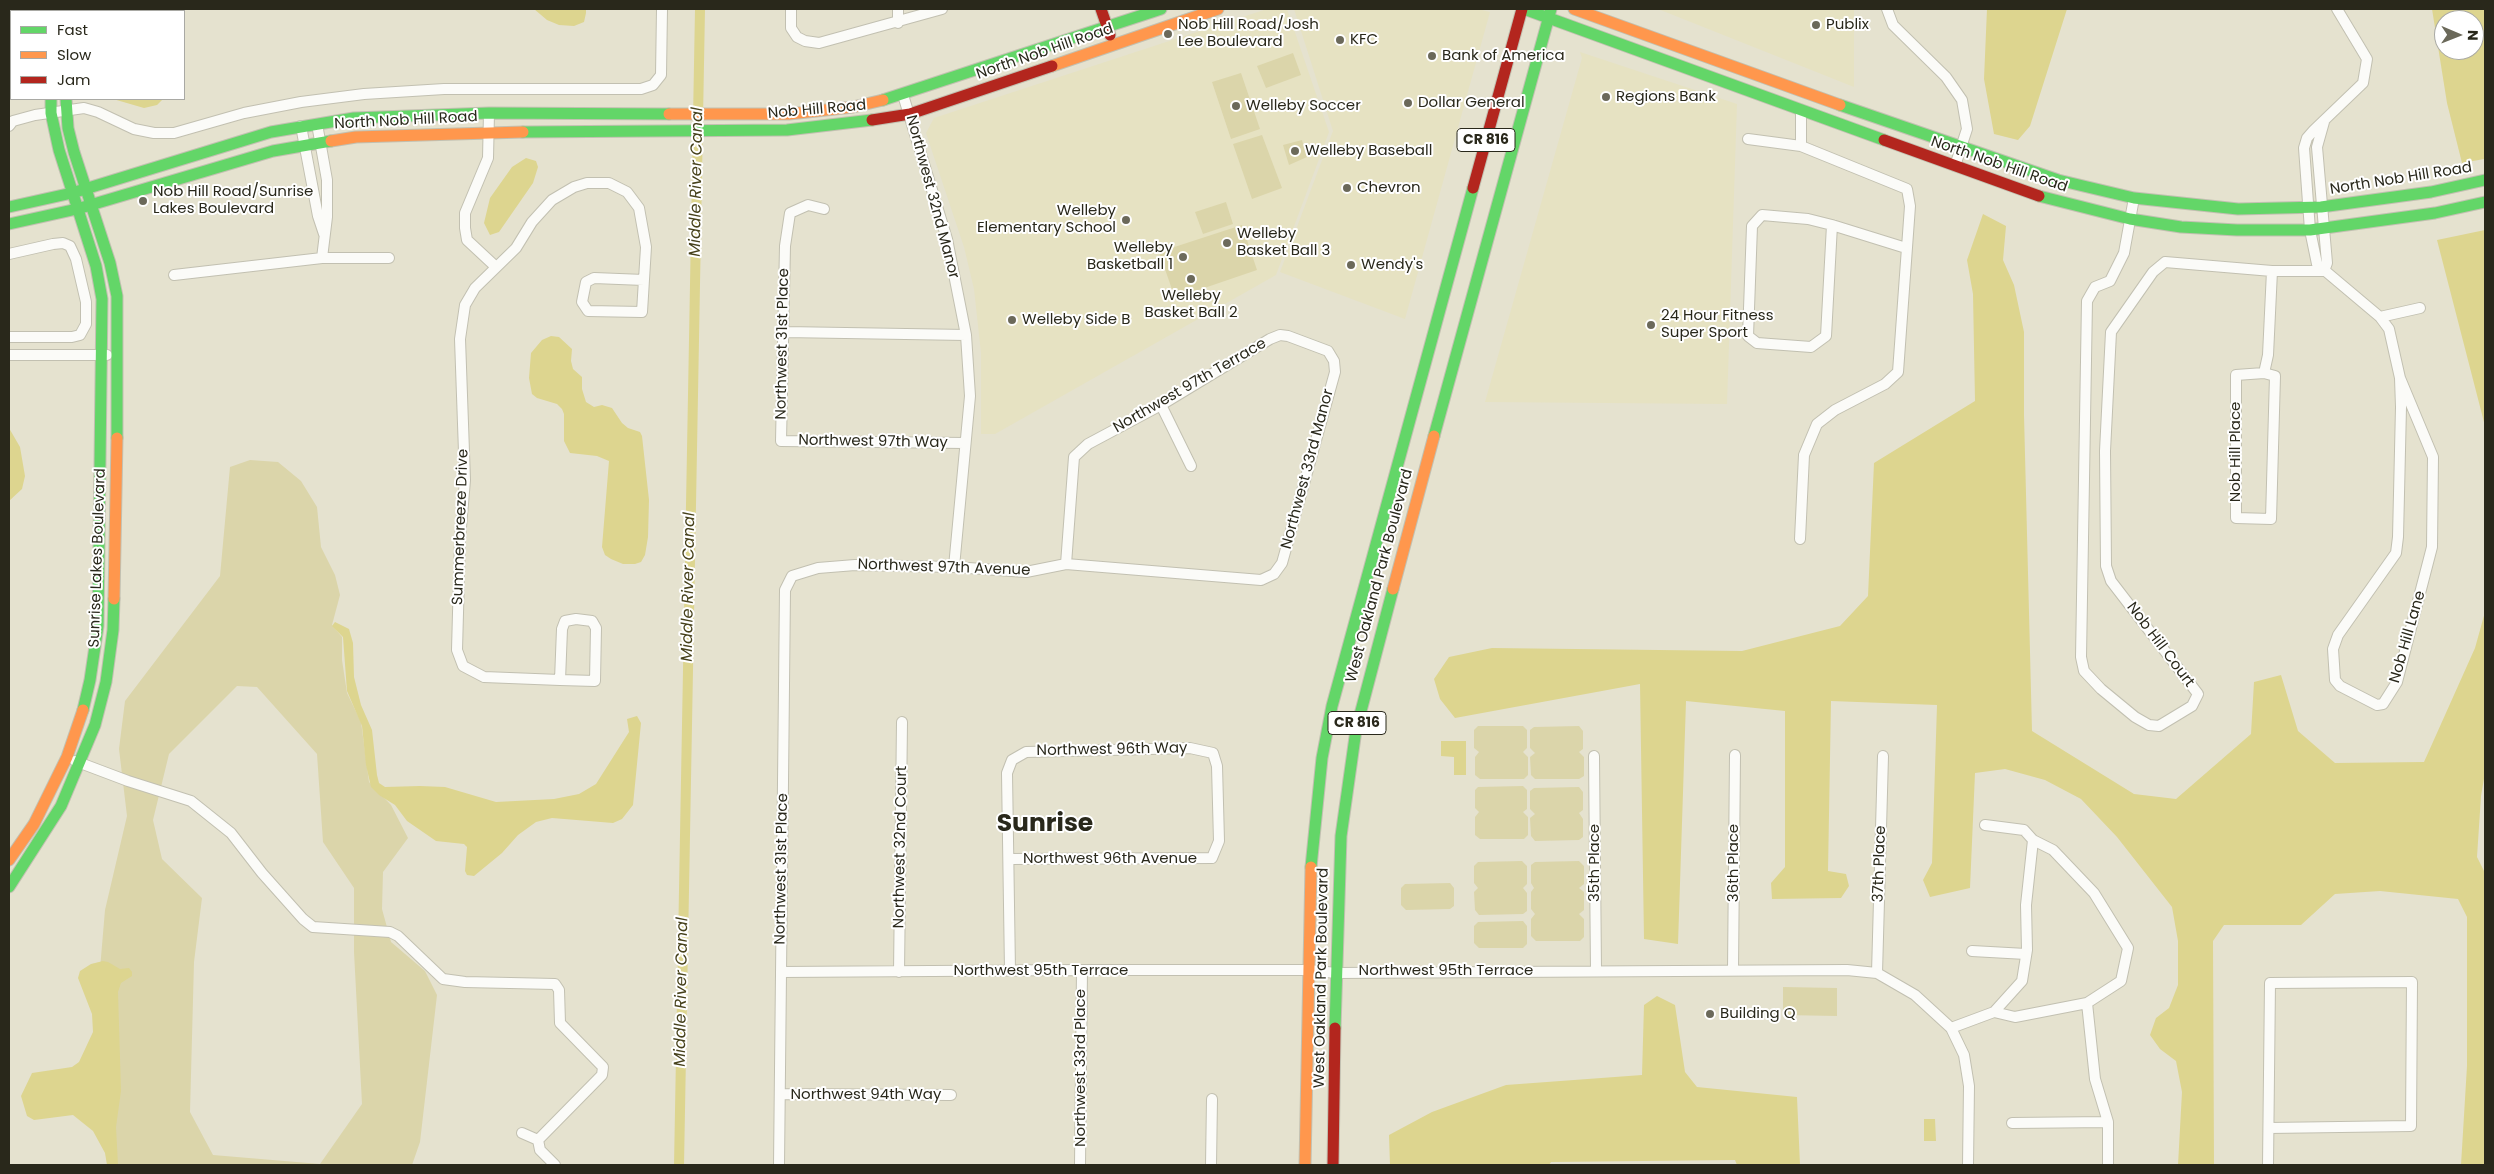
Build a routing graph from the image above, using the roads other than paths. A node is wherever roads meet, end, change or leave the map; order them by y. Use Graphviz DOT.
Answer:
graph roads {
  1 [pos="662,9"];
  2 [pos="791,9"];
  3 [pos="898,9"];
  4 [pos="942,9"];
  5 [pos="1101,9"];
  6 [pos="1161,9"];
  7 [pos="1218,9"];
  8 [pos="1523,9"];
  9 [pos="1574,9"];
  10 [pos="1887,9"];
  11 [pos="2337,9"];
  12 [pos="1550,13"];
  13 [pos="898,23"];
  14 [pos="1107,27"];
  15 [pos="1112,44"];
  16 [pos="903,96"];
  17 [pos="51,100"];
  18 [pos="66,104"];
  19 [pos="1801,110"];
  20 [pos="489,113"];
  21 [pos="51,114"];
  22 [pos="724,114"];
  23 [pos="910,114"];
  24 [pos="2325,119"];
  25 [pos="10,120"];
  26 [pos="316,124"];
  27 [pos="301,126"];
  28 [pos="726,131"];
  29 [pos="490,132"];
  30 [pos="1748,138"];
  31 [pos="320,142"];
  32 [pos="304,145"];
  33 [pos="1801,146"];
  34 [pos="1962,146"];
  35 [pos="2318,155"];
  36 [pos="2304,156"];
  37 [pos="1955,166"];
  38 [pos="2485,180"];
  39 [pos="86,189"];
  40 [pos="72,193"];
  41 [pos="2134,198"];
  42 [pos="2485,202"];
  43 [pos="91,204"];
  44 [pos="9,207"];
  45 [pos="2321,207"];
  46 [pos="2308,208"];
  47 [pos="77,209"];
  48 [pos="824,209"];
  49 [pos="2130,219"];
  50 [pos="9,224"];
  51 [pos="1832,225"];
  52 [pos="2323,229"];
  53 [pos="2310,230"];
  54 [pos="324,234"];
  55 [pos="1906,248"];
  56 [pos="9,254"];
  57 [pos="322,258"];
  58 [pos="389,258"];
  59 [pos="496,267"];
  60 [pos="2272,271"];
  61 [pos="2324,271"];
  62 [pos="174,275"];
  63 [pos="644,280"];
  64 [pos="2420,308"];
  65 [pos="2380,317"];
  66 [pos="785,332"];
  67 [pos="966,335"];
  68 [pos="9,337"];
  69 [pos="9,355"];
  70 [pos="103,355"];
  71 [pos="118,355"];
  72 [pos="1334,361"];
  73 [pos="2264,373"];
  74 [pos="2400,378"];
  75 [pos="1161,404"];
  76 [pos="781,441"];
  77 [pos="966,443"];
  78 [pos="1191,466"];
  79 [pos="1800,539"];
  80 [pos="1066,564"];
  81 [pos="954,567"];
  82 [pos="1274,574"];
  83 [pos="792,576"];
  84 [pos="560,680"];
  85 [pos="902,722"];
  86 [pos="1735,755"];
  87 [pos="1594,756"];
  88 [pos="1883,756"];
  89 [pos="67,757"];
  90 [pos="80,764"];
  91 [pos="1985,825"];
  92 [pos="2033,840"];
  93 [pos="1212,858"];
  94 [pos="1009,859"];
  95 [pos="9,860"];
  96 [pos="9,887"];
  97 [pos="1972,952"];
  98 [pos="2026,954"];
  99 [pos="1082,970"];
  100 [pos="1308,970"];
  101 [pos="1733,970"];
  102 [pos="1010,971"];
  103 [pos="1596,971"];
  104 [pos="781,972"];
  105 [pos="899,972"];
  106 [pos="1336,973"];
  107 [pos="1877,973"];
  108 [pos="2087,1003"];
  109 [pos="1994,1012"];
  110 [pos="1951,1028"];
  111 [pos="781,1094"];
  112 [pos="951,1095"];
  113 [pos="1212,1099"];
  114 [pos="2108,1122"];
  115 [pos="2012,1123"];
  116 [pos="2269,1128"];
  117 [pos="522,1133"];
  118 [pos="538,1140"];
  119 [pos="555,1165"];
  120 [pos="779,1165"];
  121 [pos="1080,1165"];
  122 [pos="1211,1165"];
  123 [pos="1305,1165"];
  124 [pos="1333,1165"];
  125 [pos="1968,1165"];
  126 [pos="2108,1165"];
  127 [pos="2268,1165"];
  1 -- 18 [label="street"];
  2 -- 13 [label="street"];
  3 -- 13 [label="street"];
  4 -- 13 [label="street"];
  5 -- 14 [label="main road"];
  6 -- 14 [label="main road, North Nob Hill Road"];
  7 -- 15 [label="main road, North Nob Hill Road"];
  8 -- 12 [label="main road, North Nob Hill Road"];
  8 -- 100 [label="main road, West Oakland Park Boulevard / CR 816"];
  9 -- 34 [label="main road, North Nob Hill Road"];
  10 -- 34 [label="street"];
  11 -- 24 [label="street"];
  12 -- 19 [label="main road, North Nob Hill Road"];
  12 -- 106 [label="main road, West Oakland Park Boulevard / CR 816"];
  14 -- 15 [label="main road"];
  14 -- 16 [label="main road, North Nob Hill Road"];
  15 -- 23 [label="main road, North Nob Hill Road"];
  16 -- 22 [label="main road, Nob Hill Road"];
  16 -- 23 [label="street, Northwest 32nd Manor"];
  17 -- 21 [label="main road, Sunrise Lakes Boulevard"];
  18 -- 21 [label="street"];
  18 -- 39 [label="main road, Sunrise Lakes Boulevard"];
  19 -- 33 [label="street"];
  19 -- 37 [label="main road, North Nob Hill Road"];
  20 -- 22 [label="main road, North Nob Hill Road"];
  20 -- 26 [label="main road, North Nob Hill Road"];
  20 -- 29 [label="street"];
  21 -- 25 [label="street"];
  21 -- 40 [label="main road, Sunrise Lakes Boulevard"];
  23 -- 28 [label="main road, Nob Hill Road"];
  23 -- 67 [label="street, Northwest 32nd Manor"];
  24 -- 35 [label="street"];
  24 -- 36 [label="street"];
  26 -- 27 [label="main road, North Nob Hill Road"];
  26 -- 31 [label="street"];
  27 -- 32 [label="street"];
  27 -- 39 [label="main road, North Nob Hill Road"];
  28 -- 29 [label="main road, North Nob Hill Road"];
  29 -- 31 [label="main road, North Nob Hill Road"];
  29 -- 59 [label="street"];
  30 -- 33 [label="street"];
  31 -- 32 [label="main road, North Nob Hill Road"];
  31 -- 54 [label="street"];
  32 -- 43 [label="main road, North Nob Hill Road"];
  32 -- 54 [label="street"];
  33 -- 55 [label="street"];
  34 -- 37 [label="street"];
  34 -- 41 [label="main road, North Nob Hill Road"];
  35 -- 36 [label="street"];
  35 -- 45 [label="street"];
  36 -- 46 [label="street, Nob Hill Lane"];
  37 -- 49 [label="main road, North Nob Hill Road"];
  38 -- 45 [label="main road, North Nob Hill Road"];
  39 -- 40 [label="main road, North Nob Hill Road"];
  39 -- 43 [label="main road, Sunrise Lakes Boulevard"];
  40 -- 44 [label="main road, North Nob Hill Road"];
  40 -- 47 [label="main road, Sunrise Lakes Boulevard"];
  41 -- 46 [label="main road, North Nob Hill Road"];
  41 -- 49 [label="street, Nob Hill Court"];
  42 -- 52 [label="main road, North Nob Hill Road"];
  43 -- 47 [label="main road, North Nob Hill Road"];
  43 -- 71 [label="main road, Sunrise Lakes Boulevard"];
  45 -- 46 [label="main road, North Nob Hill Road"];
  45 -- 52 [label="street"];
  46 -- 53 [label="street, Nob Hill Lane"];
  47 -- 50 [label="main road, North Nob Hill Road"];
  47 -- 70 [label="main road, Sunrise Lakes Boulevard"];
  48 -- 66 [label="street, Northwest 31st Place"];
  49 -- 53 [label="main road, North Nob Hill Road"];
  49 -- 60 [label="street, Nob Hill Court"];
  51 -- 51 [label="street"];
  51 -- 55 [label="street"];
  52 -- 53 [label="main road, North Nob Hill Road"];
  52 -- 61 [label="street"];
  53 -- 61 [label="street, Nob Hill Lane"];
  54 -- 57 [label="street"];
  55 -- 79 [label="street"];
  56 -- 68 [label="street"];
  57 -- 58 [label="street"];
  57 -- 62 [label="street"];
  59 -- 63 [label="street, Summerbreeze Drive"];
  59 -- 84 [label="street, Summerbreeze Drive"];
  60 -- 61 [label="street, Nob Hill Court"];
  60 -- 73 [label="street"];
  61 -- 65 [label="street, Nob Hill Lane"];
  63 -- 63 [label="street, Summerbreeze Drive"];
  64 -- 65 [label="street"];
  65 -- 74 [label="street, Nob Hill Lane"];
  66 -- 67 [label="street"];
  66 -- 76 [label="street, Northwest 31st Place"];
  67 -- 77 [label="street, Northwest 32nd Manor"];
  69 -- 70 [label="street"];
  70 -- 71 [label="street"];
  70 -- 89 [label="main road, Sunrise Lakes Boulevard"];
  71 -- 90 [label="main road, Sunrise Lakes Boulevard"];
  72 -- 75 [label="street, Northwest 97th Terrace"];
  72 -- 82 [label="street, Northwest 33rd Manor"];
  73 -- 73 [label="street, Nob Hill Place"];
  74 -- 74 [label="street, Nob Hill Lane"];
  75 -- 78 [label="street"];
  75 -- 80 [label="street, Northwest 97th Terrace"];
  76 -- 77 [label="street, Northwest 97th Way"];
  77 -- 81 [label="street, Northwest 32nd Manor"];
  80 -- 81 [label="street, Northwest 97th Avenue"];
  80 -- 82 [label="street, Northwest 97th Avenue"];
  81 -- 83 [label="street, Northwest 97th Avenue"];
  83 -- 104 [label="street, Northwest 31st Place"];
  84 -- 84 [label="street, Summerbreeze Drive"];
  85 -- 105 [label="street, Northwest 32nd Court"];
  86 -- 101 [label="street, 36th Place"];
  87 -- 103 [label="street, 35th Place"];
  88 -- 107 [label="street, 37th Place"];
  89 -- 90 [label="street"];
  89 -- 95 [label="main road, Sunrise Lakes Boulevard"];
  90 -- 96 [label="main road, Sunrise Lakes Boulevard"];
  90 -- 118 [label="street"];
  91 -- 92 [label="street"];
  92 -- 98 [label="street"];
  92 -- 108 [label="street"];
  93 -- 94 [label="street, Northwest 96th Avenue"];
  93 -- 94 [label="street, Northwest 96th Way"];
  94 -- 102 [label="street"];
  97 -- 98 [label="street"];
  98 -- 109 [label="street"];
  99 -- 100 [label="street, Northwest 95th Terrace"];
  99 -- 102 [label="street, Northwest 95th Terrace"];
  99 -- 121 [label="street, Northwest 33rd Place"];
  100 -- 106 [label="street, Northwest 95th Terrace"];
  100 -- 123 [label="main road, West Oakland Park Boulevard / CR 816"];
  101 -- 103 [label="street, Northwest 95th Terrace"];
  101 -- 107 [label="street, Northwest 95th Terrace"];
  102 -- 105 [label="street, Northwest 95th Terrace"];
  103 -- 106 [label="street, Northwest 95th Terrace"];
  104 -- 105 [label="street, Northwest 95th Terrace"];
  104 -- 111 [label="street, Northwest 31st Place"];
  106 -- 124 [label="main road, West Oakland Park Boulevard / CR 816"];
  107 -- 110 [label="street, Northwest 95th Terrace"];
  108 -- 109 [label="street"];
  108 -- 114 [label="street"];
  109 -- 110 [label="street"];
  110 -- 125 [label="street, Northwest 95th Terrace"];
  111 -- 112 [label="street, Northwest 94th Way"];
  111 -- 120 [label="street, Northwest 31st Place"];
  113 -- 122 [label="street"];
  114 -- 115 [label="street"];
  114 -- 126 [label="street"];
  116 -- 116 [label="street"];
  116 -- 127 [label="street"];
  117 -- 118 [label="street"];
  118 -- 119 [label="street"];
}
